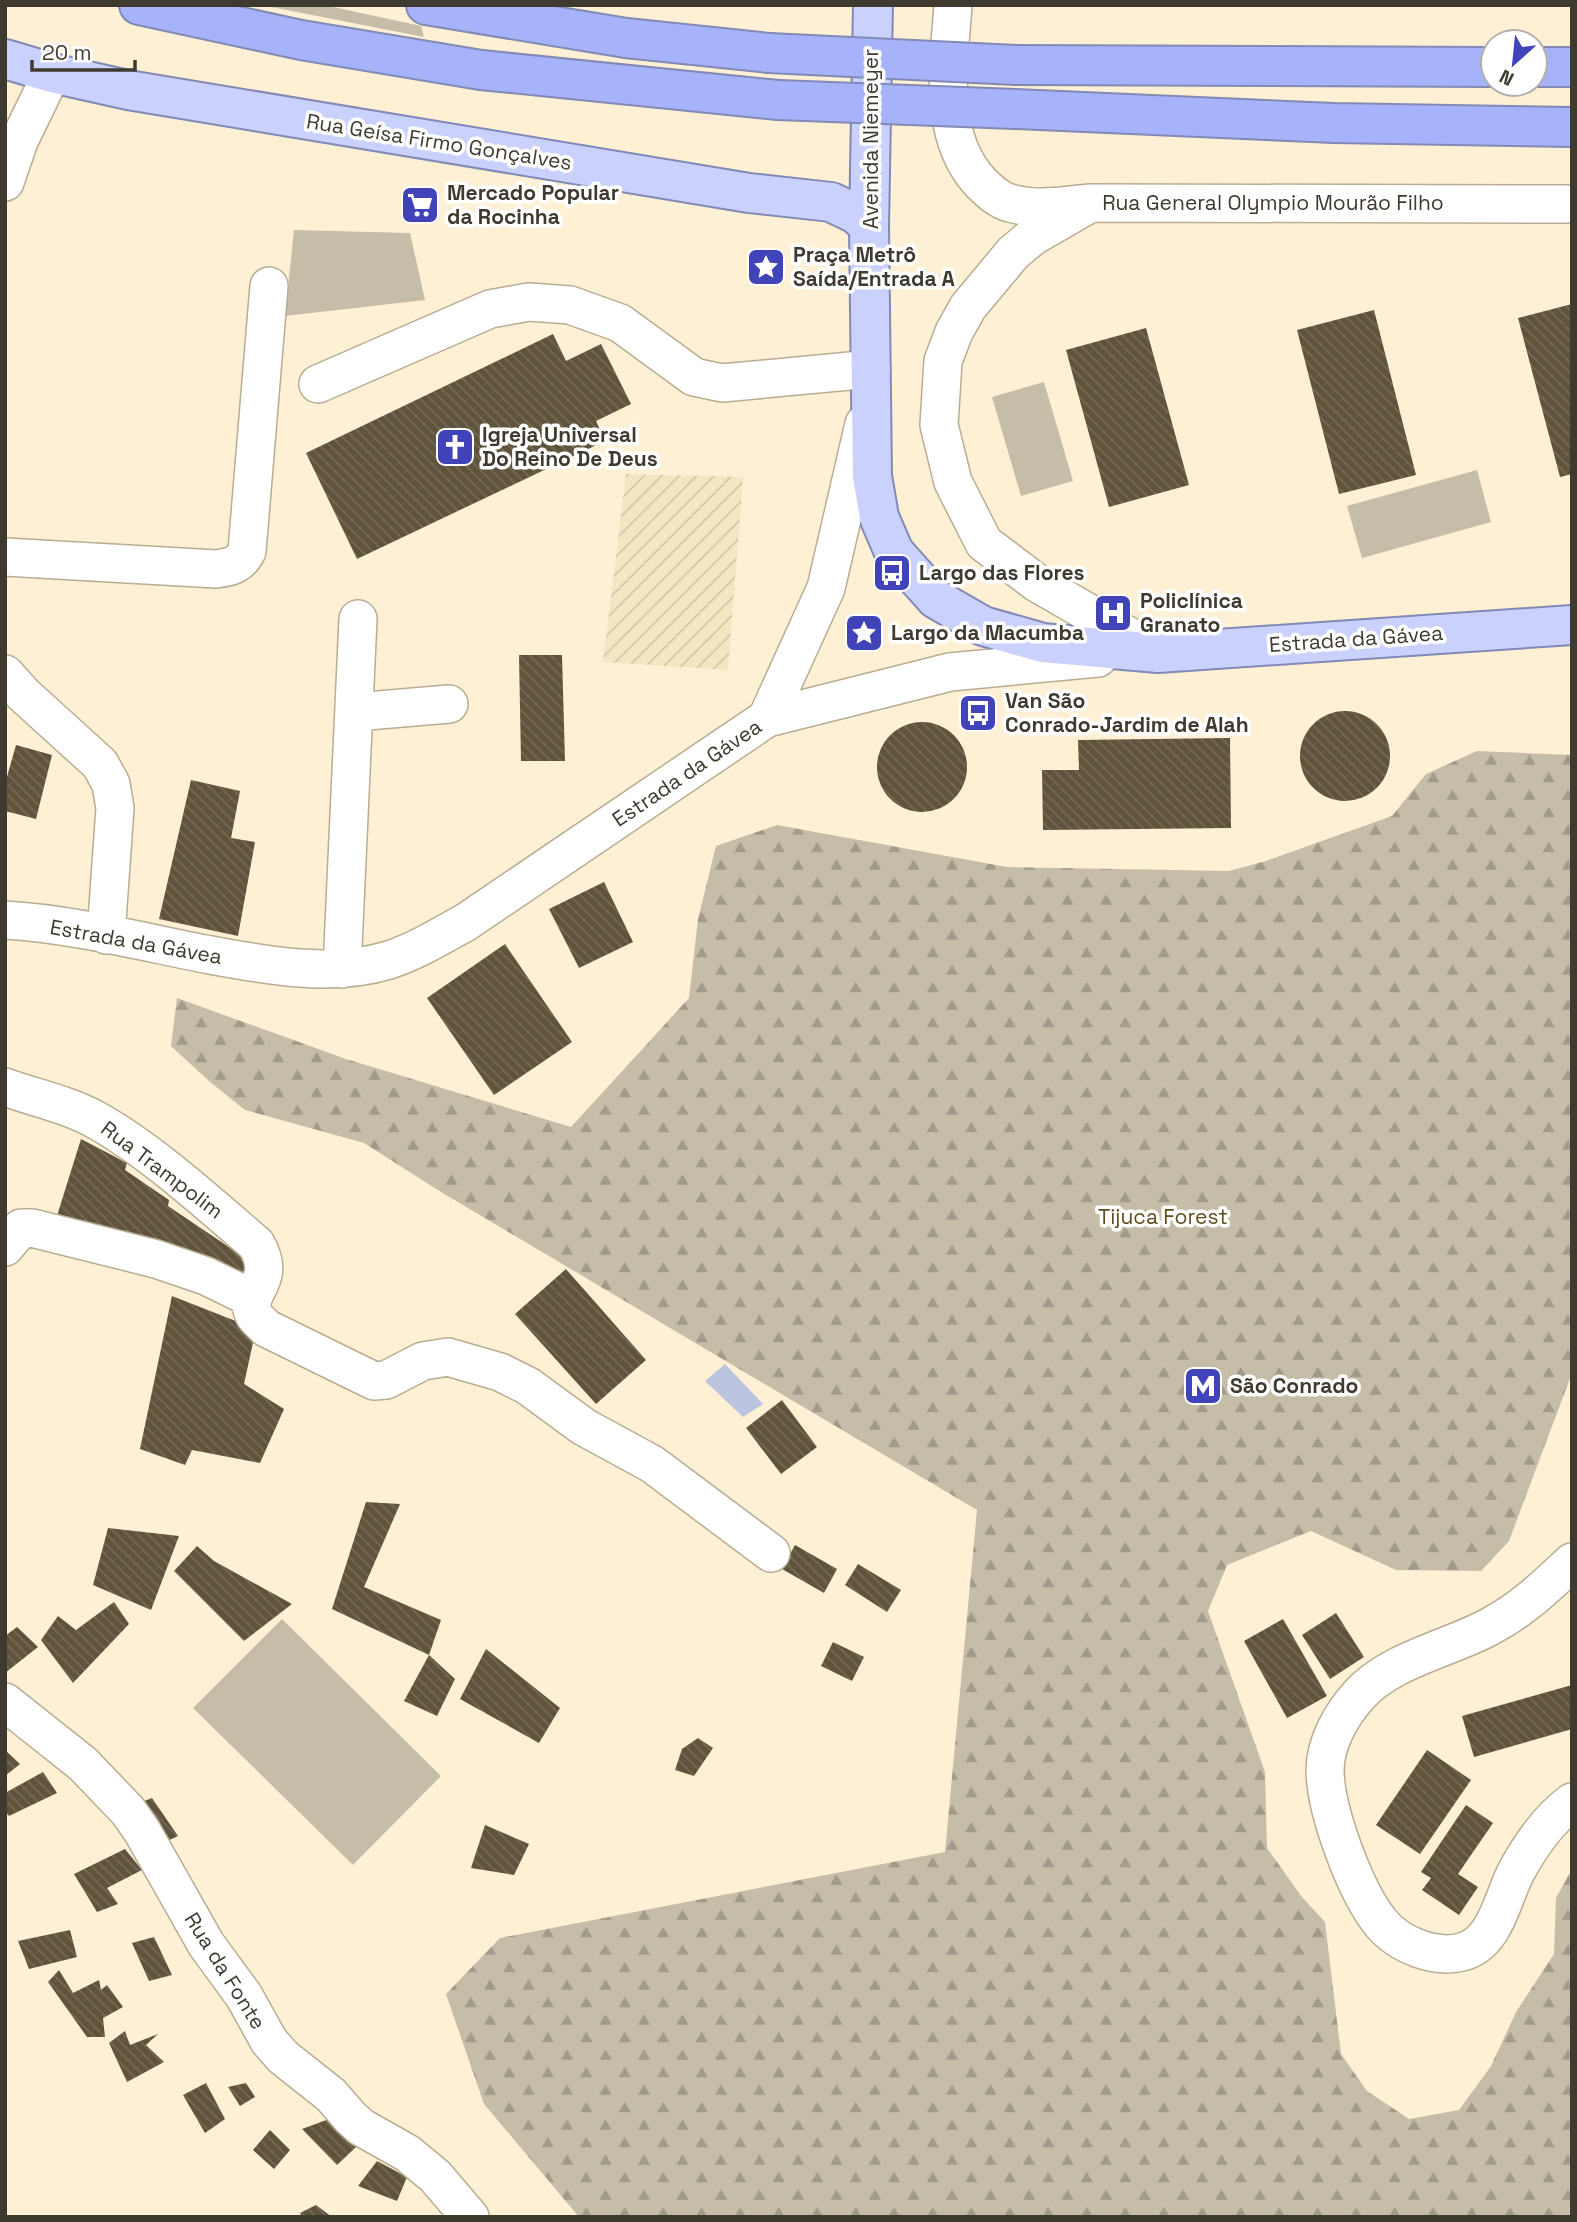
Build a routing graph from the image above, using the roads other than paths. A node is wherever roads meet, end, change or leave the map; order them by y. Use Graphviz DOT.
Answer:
graph roads {
  1 [pos="139,5"];
  2 [pos="426,5"];
  3 [pos="873,5"];
  4 [pos="953,5"];
  5 [pos="5,59"];
  6 [pos="1479,67"];
  7 [pos="1549,67"];
  8 [pos="1572,67"];
  9 [pos="52,74"];
  10 [pos="1572,127"];
  11 [pos="5,181"];
  12 [pos="1091,203"];
  13 [pos="1572,204"];
  14 [pos="869,226"];
  15 [pos="269,286"];
  16 [pos="318,384"];
  17 [pos="870,384"];
  18 [pos="5,557"];
  19 [pos="358,619"];
  20 [pos="1572,625"];
  21 [pos="1158,653"];
  22 [pos="5,674"];
  23 [pos="449,704"];
  24 [pos="355,712"];
  25 [pos="767,719"];
  26 [pos="5,920"];
  27 [pos="106,935"];
  28 [pos="342,969"];
  29 [pos="5,1087"];
  30 [pos="5,1247"];
  31 [pos="253,1299"];
  32 [pos="771,1553"];
  33 [pos="1572,1562"];
  34 [pos="5,1702"];
  35 [pos="1572,1802"];
  36 [pos="470,2217"];
  1 -- 10 [label="highway, bridge"];
  2 -- 6 [label="highway, bridge"];
  3 -- 14 [label="main road, Avenida Niemeyer"];
  4 -- 12 [label="street"];
  5 -- 9 [label="main road, Rua Geísa Firmo Gonçalves"];
  7 -- 8 [label="highway"];
  9 -- 11 [label="street"];
  9 -- 14 [label="main road, Rua Geísa Firmo Gonçalves"];
  12 -- 13 [label="street, Rua General Olympio Mourão Filho"];
  12 -- 21 [label="street, Rua General Olympio Mourão Filho"];
  14 -- 17 [label="main road, Avenida Niemeyer"];
  15 -- 18 [label="street"];
  16 -- 17 [label="street"];
  17 -- 21 [label="main road, Avenida Niemeyer"];
  17 -- 25 [label="street, Avenida Niemeyer"];
  19 -- 24 [label="street"];
  20 -- 21 [label="main road, Estrada da Gávea"];
  21 -- 25 [label="street, Estrada da Gávea"];
  22 -- 27 [label="street"];
  23 -- 24 [label="street"];
  24 -- 28 [label="street"];
  25 -- 28 [label="street, Estrada da Gávea"];
  26 -- 27 [label="street, Estrada da Gávea"];
  27 -- 28 [label="street, Estrada da Gávea"];
  29 -- 31 [label="street, Rua Trampolim"];
  30 -- 31 [label="street"];
  31 -- 32 [label="street"];
  33 -- 35 [label="street"];
  34 -- 36 [label="street, Rua da Fonte"];
}
